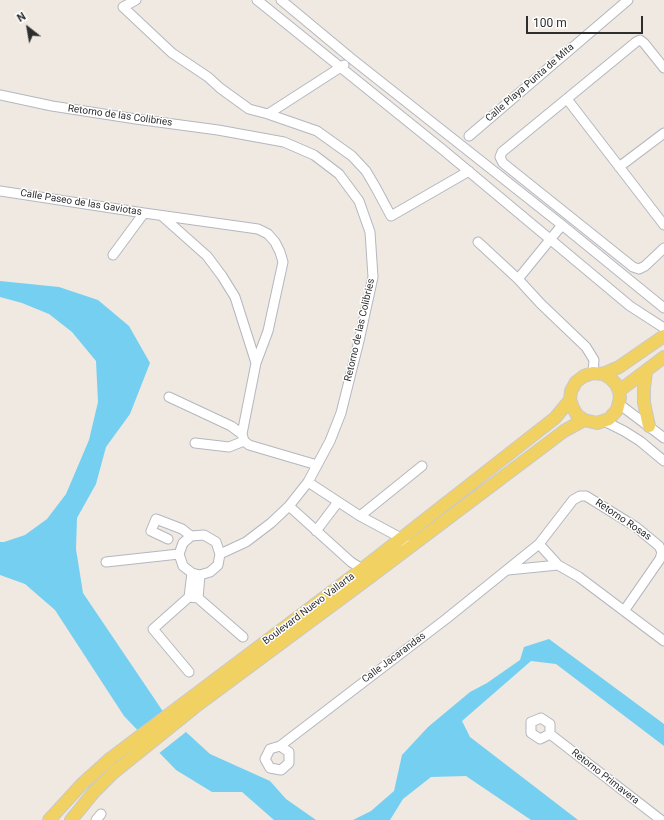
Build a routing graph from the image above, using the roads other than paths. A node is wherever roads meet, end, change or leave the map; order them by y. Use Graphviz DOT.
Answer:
graph roads {
  1 [pos="136,0"];
  2 [pos="257,0"];
  3 [pos="280,0"];
  4 [pos="628,0"];
  5 [pos="352,59"];
  6 [pos="341,68"];
  7 [pos="664,68"];
  8 [pos="0,95"];
  9 [pos="567,99"];
  10 [pos="268,114"];
  11 [pos="664,133"];
  12 [pos="469,136"];
  13 [pos="619,167"];
  14 [pos="469,171"];
  15 [pos="0,191"];
  16 [pos="144,213"];
  17 [pos="162,216"];
  18 [pos="562,225"];
  19 [pos="664,225"];
  20 [pos="550,239"];
  21 [pos="478,242"];
  22 [pos="664,248"];
  23 [pos="114,255"];
  24 [pos="518,279"];
  25 [pos="664,308"];
  26 [pos="664,328"];
  27 [pos="664,336"];
  28 [pos="664,357"];
  29 [pos="256,363"];
  30 [pos="646,372"];
  31 [pos="598,374"];
  32 [pos="619,391"];
  33 [pos="169,397"];
  34 [pos="570,400"];
  35 [pos="619,404"];
  36 [pos="584,420"];
  37 [pos="604,421"];
  38 [pos="649,426"];
  39 [pos="243,438"];
  40 [pos="664,438"];
  41 [pos="195,443"];
  42 [pos="664,461"];
  43 [pos="317,465"];
  44 [pos="422,466"];
  45 [pos="308,482"];
  46 [pos="338,502"];
  47 [pos="289,506"];
  48 [pos="360,516"];
  49 [pos="316,531"];
  50 [pos="191,536"];
  51 [pos="401,538"];
  52 [pos="168,539"];
  53 [pos="539,544"];
  54 [pos="409,548"];
  55 [pos="179,554"];
  56 [pos="220,554"];
  57 [pos="106,562"];
  58 [pos="558,565"];
  59 [pos="507,570"];
  60 [pos="196,574"];
  61 [pos="366,574"];
  62 [pos="193,597"];
  63 [pos="624,611"];
  64 [pos="243,637"];
  65 [pos="664,641"];
  66 [pos="189,672"];
  67 [pos="550,734"];
  68 [pos="280,746"];
  69 [pos="134,749"];
  70 [pos="49,820"];
  71 [pos="71,820"];
  72 [pos="661,820"];
  1 -- 10 [label="street"];
  2 -- 6 [label="street"];
  3 -- 5 [label="street"];
  4 -- 12 [label="street, Calle Playa Punta de Mita"];
  5 -- 6 [label="street"];
  5 -- 18 [label="street"];
  6 -- 10 [label="street"];
  6 -- 14 [label="street"];
  7 -- 9 [label="street"];
  8 -- 43 [label="street, Retorno de las Colibries"];
  9 -- 13 [label="street"];
  9 -- 22 [label="street"];
  10 -- 14 [label="street"];
  11 -- 13 [label="street"];
  13 -- 19 [label="street"];
  14 -- 20 [label="street"];
  15 -- 16 [label="street, Calle Paseo de las Gaviotas"];
  16 -- 17 [label="street, Calle Paseo de las Gaviotas"];
  16 -- 23 [label="street"];
  17 -- 29 [label="street, Calle Paseo de las Gaviotas"];
  17 -- 29 [label="street, Calle Paseo de las Gaviotas"];
  18 -- 20 [label="street"];
  18 -- 25 [label="street"];
  20 -- 24 [label="street"];
  20 -- 26 [label="street"];
  21 -- 24 [label="street"];
  24 -- 31 [label="street"];
  27 -- 31 [label="main road, Boulevard Nuevo Vallarta"];
  28 -- 30 [label="main road"];
  29 -- 39 [label="street, Calle Paseo de las Gaviotas"];
  30 -- 32 [label="main road"];
  30 -- 38 [label="main road"];
  31 -- 32 [label="main road"];
  31 -- 34 [label="main road, Boulevard Nuevo Vallarta"];
  32 -- 35 [label="main road"];
  33 -- 39 [label="street"];
  34 -- 36 [label="main road"];
  34 -- 51 [label="main road, Boulevard Nuevo Vallarta"];
  35 -- 37 [label="main road"];
  35 -- 38 [label="street"];
  36 -- 37 [label="main road"];
  36 -- 54 [label="main road, Boulevard Nuevo Vallarta"];
  37 -- 42 [label="street"];
  38 -- 40 [label="street"];
  39 -- 41 [label="street"];
  39 -- 43 [label="street"];
  43 -- 45 [label="street, Retorno de las Colibries"];
  44 -- 48 [label="street"];
  45 -- 46 [label="street"];
  45 -- 47 [label="street, Retorno de las Colibries"];
  46 -- 48 [label="street"];
  46 -- 49 [label="street"];
  47 -- 49 [label="street"];
  47 -- 56 [label="street, Retorno de las Colibries"];
  48 -- 51 [label="street"];
  49 -- 61 [label="street"];
  50 -- 52 [label="street"];
  50 -- 55 [label="street"];
  50 -- 56 [label="street"];
  51 -- 54 [label="street"];
  51 -- 61 [label="main road, Boulevard Nuevo Vallarta"];
  53 -- 58 [label="street"];
  53 -- 59 [label="street, Calle Jacarandas"];
  53 -- 63 [label="street, Retorno Rosas"];
  54 -- 61 [label="main road, Boulevard Nuevo Vallarta"];
  55 -- 57 [label="street"];
  55 -- 60 [label="street"];
  56 -- 60 [label="street"];
  58 -- 59 [label="street"];
  58 -- 63 [label="street"];
  59 -- 68 [label="street, Calle Jacarandas"];
  60 -- 62 [label="street"];
  61 -- 69 [label="main road, Boulevard Nuevo Vallarta"];
  62 -- 64 [label="street"];
  62 -- 66 [label="street"];
  63 -- 65 [label="street"];
  67 -- 72 [label="street, Retorno Primavera"];
  69 -- 70 [label="main road, Boulevard Nuevo Vallarta"];
  69 -- 71 [label="main road, Boulevard Nuevo Vallarta"];
}
